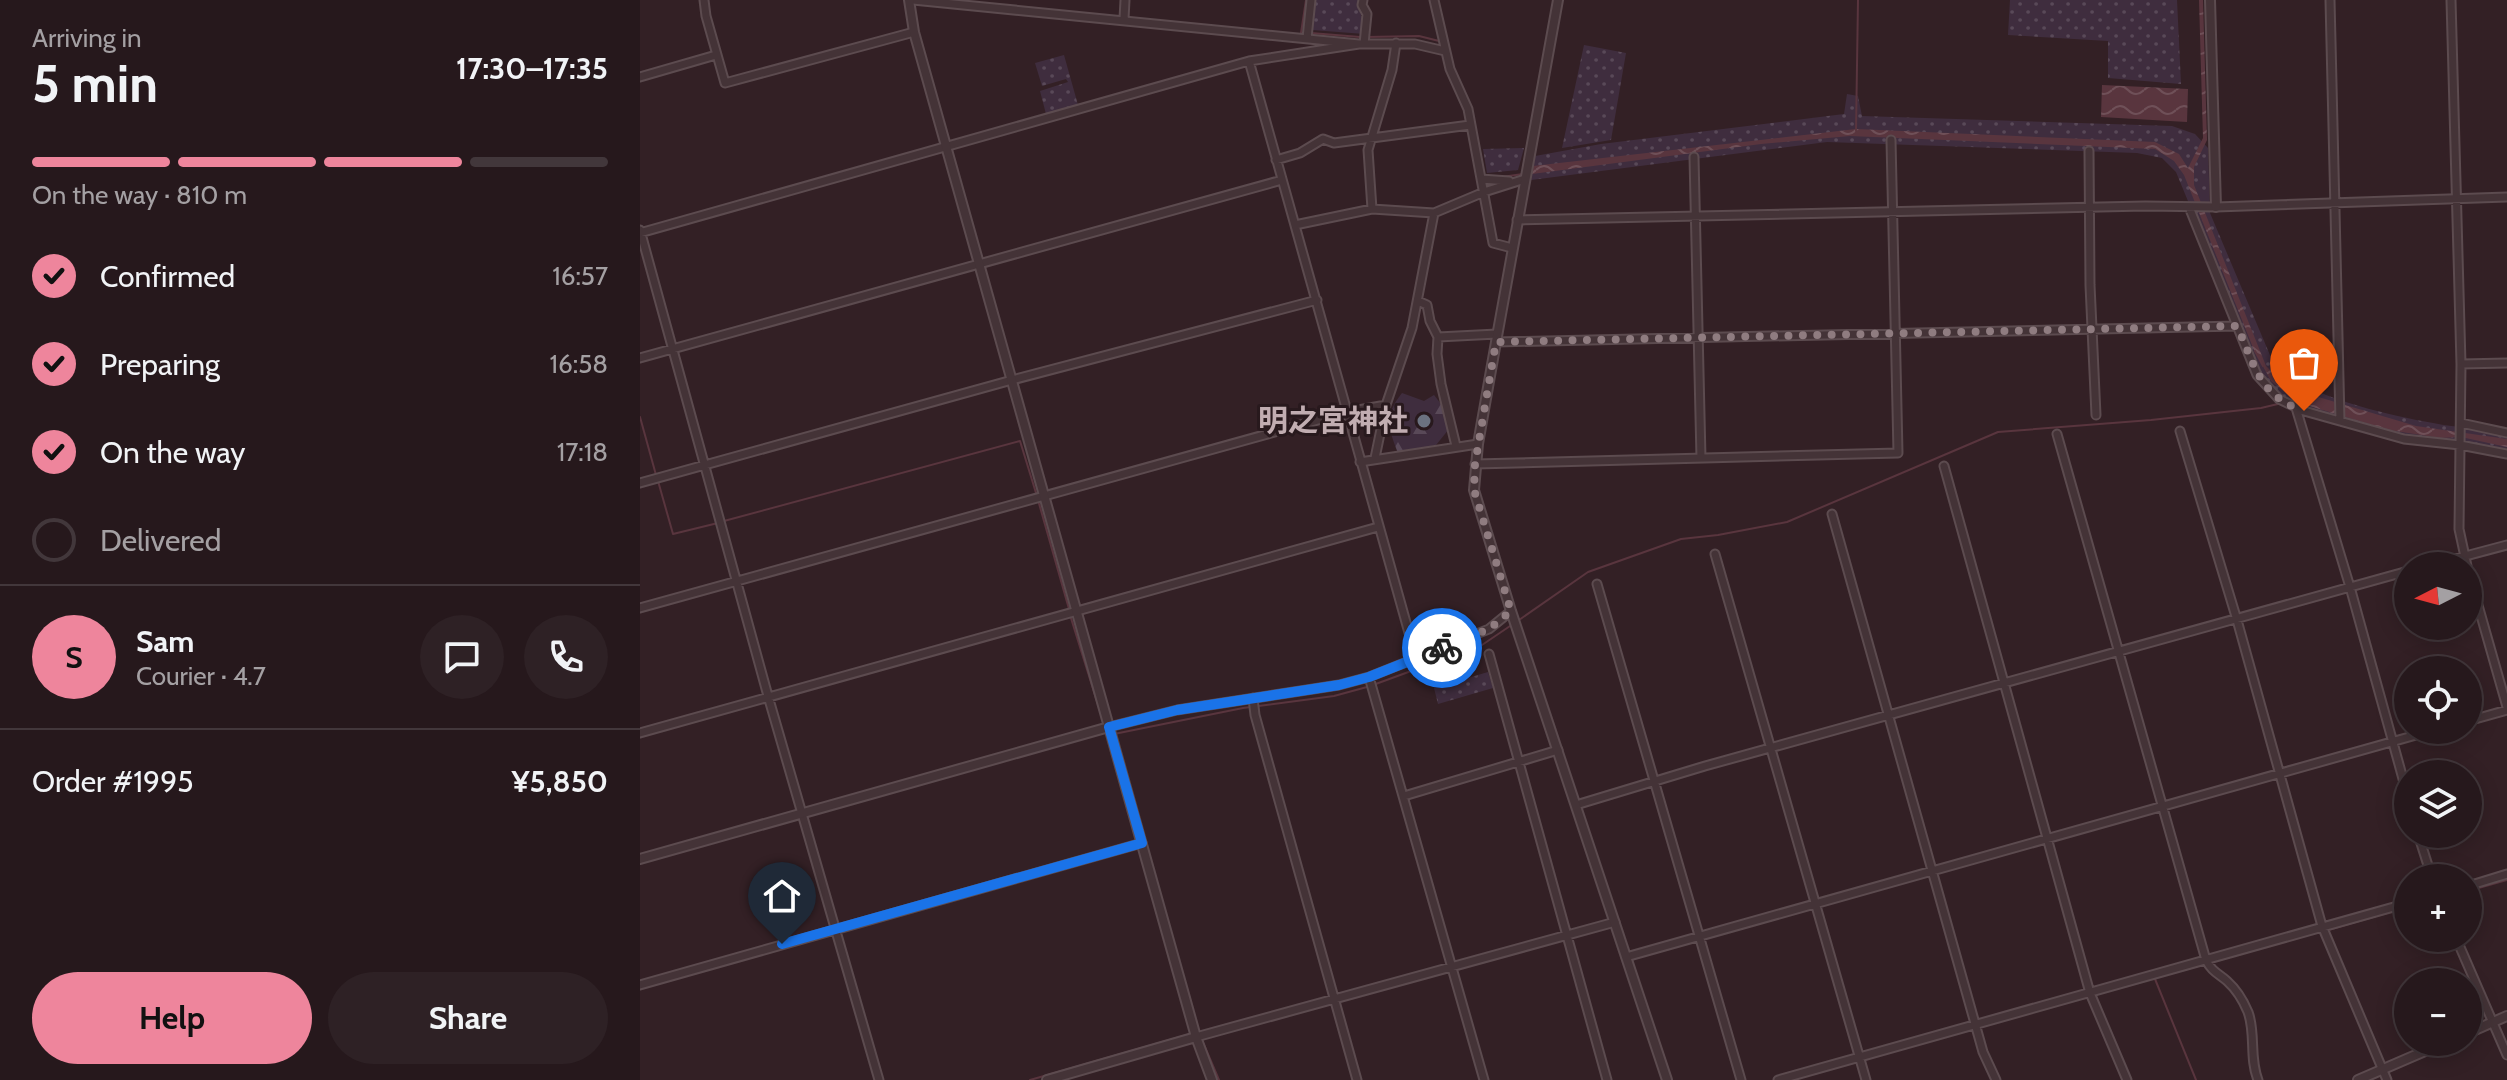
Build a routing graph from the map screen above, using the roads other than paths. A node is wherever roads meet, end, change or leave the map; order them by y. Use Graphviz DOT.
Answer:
graph roads {
  1 [pos="704,0"];
  2 [pos="911,0"];
  3 [pos="1125,0"];
  4 [pos="1311,0"];
  5 [pos="1363,0"];
  6 [pos="1434,0"];
  7 [pos="1558,0"];
  8 [pos="2210,0"];
  9 [pos="2330,0"];
  10 [pos="2451,0"];
  11 [pos="1124,19"];
  12 [pos="914,32"];
  13 [pos="1307,38"];
  14 [pos="1396,43"];
  15 [pos="1361,44"];
  16 [pos="1445,51"];
  17 [pos="716,55"];
  18 [pos="1249,61"];
  19 [pos="640,77"];
  20 [pos="1470,125"];
  21 [pos="1372,136"];
  22 [pos="1891,140"];
  23 [pos="947,147"];
  24 [pos="2089,151"];
  25 [pos="1694,157"];
  26 [pos="1276,160"];
  27 [pos="1481,179"];
  28 [pos="1282,180"];
  29 [pos="1522,180"];
  30 [pos="1484,192"];
  31 [pos="2507,197"];
  32 [pos="2456,199"];
  33 [pos="2334,203"];
  34 [pos="2191,207"];
  35 [pos="2213,207"];
  36 [pos="2090,208"];
  37 [pos="1372,209"];
  38 [pos="1893,212"];
  39 [pos="1434,213"];
  40 [pos="1696,216"];
  41 [pos="1517,220"];
  42 [pos="1295,225"];
  43 [pos="640,232"];
  44 [pos="1512,248"];
  45 [pos="978,264"];
  46 [pos="1317,300"];
  47 [pos="1418,301"];
  48 [pos="2237,326"];
  49 [pos="2092,329"];
  50 [pos="1895,333"];
  51 [pos="1438,337"];
  52 [pos="1496,338"];
  53 [pos="1699,339"];
  54 [pos="672,349"];
  55 [pos="640,358"];
  56 [pos="2507,363"];
  57 [pos="2461,364"];
  58 [pos="1012,380"];
  59 [pos="1386,405"];
  60 [pos="2296,408"];
  61 [pos="1347,412"];
  62 [pos="2096,415"];
  63 [pos="2340,421"];
  64 [pos="2461,423"];
  65 [pos="2180,431"];
  66 [pos="2507,433"];
  67 [pos="2057,434"];
  68 [pos="1478,444"];
  69 [pos="2460,445"];
  70 [pos="1456,446"];
  71 [pos="2507,454"];
  72 [pos="1375,458"];
  73 [pos="1701,458"];
  74 [pos="1360,462"];
  75 [pos="1475,464"];
  76 [pos="706,465"];
  77 [pos="1944,466"];
  78 [pos="640,483"];
  79 [pos="1044,495"];
  80 [pos="1832,514"];
  81 [pos="1378,527"];
  82 [pos="2507,545"];
  83 [pos="2463,552"];
  84 [pos="2480,552"];
  85 [pos="1715,554"];
  86 [pos="2394,575"];
  87 [pos="737,580"];
  88 [pos="1597,584"];
  89 [pos="2350,587"];
  90 [pos="640,608"];
  91 [pos="1076,610"];
  92 [pos="1511,611"];
  93 [pos="2482,619"];
  94 [pos="2237,620"];
  95 [pos="2120,652"];
  96 [pos="1489,654"];
  97 [pos="1416,658"];
  98 [pos="1369,677"];
  99 [pos="2005,685"];
  100 [pos="768,696"];
  101 [pos="1253,698"];
  102 [pos="2507,709"];
  103 [pos="1889,717"];
  104 [pos="2482,717"];
  105 [pos="1109,727"];
  106 [pos="640,733"];
  107 [pos="2393,741"];
  108 [pos="1772,748"];
  109 [pos="1558,750"];
  110 [pos="2398,760"];
  111 [pos="1517,763"];
  112 [pos="2278,774"];
  113 [pos="1656,780"];
  114 [pos="1404,796"];
  115 [pos="1576,805"];
  116 [pos="2162,805"];
  117 [pos="804,813"];
  118 [pos="2047,838"];
  119 [pos="1142,843"];
  120 [pos="640,859"];
  121 [pos="1932,870"];
  122 [pos="2507,874"];
  123 [pos="2482,882"];
  124 [pos="1816,903"];
  125 [pos="2394,907"];
  126 [pos="1615,922"];
  127 [pos="2322,926"];
  128 [pos="837,930"];
  129 [pos="1566,936"];
  130 [pos="1700,936"];
  131 [pos="2462,952"];
  132 [pos="1626,957"];
  133 [pos="2206,960"];
  134 [pos="1451,966"];
  135 [pos="640,985"];
  136 [pos="2090,993"];
  137 [pos="1335,998"];
  138 [pos="2507,1016"];
  139 [pos="2492,1022"];
  140 [pos="1976,1024"];
  141 [pos="2482,1027"];
  142 [pos="1196,1037"];
  143 [pos="2507,1055"];
  144 [pos="2414,1056"];
  145 [pos="1859,1057"];
  146 [pos="2382,1070"];
  147 [pos="879,1080"];
  148 [pos="1047,1080"];
  149 [pos="1212,1080"];
  150 [pos="1357,1080"];
  151 [pos="1484,1080"];
  152 [pos="1607,1080"];
  153 [pos="1667,1080"];
  154 [pos="1741,1080"];
  155 [pos="1778,1080"];
  156 [pos="1866,1080"];
  157 [pos="1996,1080"];
  158 [pos="2127,1080"];
  159 [pos="2258,1080"];
  160 [pos="2358,1080"];
  161 [pos="2387,1080"];
  1 -- 17 [label="street"];
  2 -- 11 [label="street"];
  2 -- 12 [label="street"];
  3 -- 11 [label="street"];
  4 -- 13 [label="street"];
  5 -- 15 [label="street"];
  6 -- 16 [label="street"];
  7 -- 29 [label="street"];
  8 -- 35 [label="street"];
  9 -- 33 [label="street"];
  10 -- 32 [label="street"];
  11 -- 13 [label="street"];
  12 -- 17 [label="street"];
  12 -- 23 [label="street"];
  13 -- 15 [label="street"];
  14 -- 15 [label="street"];
  14 -- 16 [label="street"];
  14 -- 21 [label="street"];
  15 -- 18 [label="street"];
  16 -- 20 [label="street"];
  17 -- 19 [label="street"];
  18 -- 23 [label="street"];
  18 -- 26 [label="street"];
  20 -- 21 [label="street"];
  20 -- 27 [label="street"];
  21 -- 26 [label="street"];
  21 -- 37 [label="street"];
  22 -- 38 [label="street"];
  23 -- 43 [label="street"];
  23 -- 45 [label="street"];
  24 -- 36 [label="street"];
  25 -- 40 [label="street"];
  26 -- 28 [label="street"];
  27 -- 29 [label="street"];
  27 -- 30 [label="street"];
  28 -- 42 [label="street"];
  28 -- 45 [label="street"];
  29 -- 30 [label="street"];
  29 -- 41 [label="street"];
  30 -- 39 [label="street"];
  30 -- 44 [label="street"];
  31 -- 32 [label="street"];
  32 -- 33 [label="street"];
  32 -- 57 [label="street"];
  33 -- 35 [label="street"];
  33 -- 63 [label="street"];
  34 -- 35 [label="street"];
  34 -- 36 [label="street"];
  34 -- 48 [label="street"];
  36 -- 38 [label="street"];
  36 -- 49 [label="street"];
  37 -- 39 [label="street"];
  37 -- 42 [label="street"];
  38 -- 40 [label="street"];
  38 -- 50 [label="street"];
  39 -- 47 [label="street"];
  40 -- 41 [label="street"];
  40 -- 53 [label="street"];
  41 -- 44 [label="street"];
  42 -- 46 [label="street"];
  43 -- 54 [label="street"];
  44 -- 52 [label="street"];
  45 -- 54 [label="street"];
  45 -- 58 [label="street"];
  46 -- 58 [label="street"];
  46 -- 61 [label="street"];
  47 -- 51 [label="street"];
  47 -- 59 [label="street"];
  48 -- 49 [label="street"];
  48 -- 60 [label="street"];
  49 -- 50 [label="street"];
  49 -- 62 [label="street"];
  50 -- 53 [label="street"];
  50 -- 73 [label="street"];
  51 -- 52 [label="street"];
  51 -- 70 [label="street"];
  52 -- 53 [label="street"];
  52 -- 68 [label="street"];
  53 -- 73 [label="street"];
  54 -- 55 [label="street"];
  54 -- 76 [label="street"];
  56 -- 57 [label="street"];
  57 -- 64 [label="street"];
  58 -- 76 [label="street"];
  58 -- 79 [label="street"];
  59 -- 61 [label="street"];
  59 -- 72 [label="street"];
  60 -- 63 [label="street"];
  60 -- 89 [label="street"];
  61 -- 74 [label="street"];
  61 -- 79 [label="street"];
  63 -- 69 [label="street"];
  64 -- 66 [label="street"];
  64 -- 69 [label="street"];
  65 -- 94 [label="street"];
  67 -- 95 [label="street"];
  68 -- 70 [label="street"];
  68 -- 75 [label="street"];
  69 -- 71 [label="street"];
  69 -- 83 [label="street"];
  70 -- 72 [label="street"];
  72 -- 74 [label="street"];
  73 -- 75 [label="street"];
  74 -- 81 [label="street"];
  75 -- 92 [label="street"];
  76 -- 78 [label="street"];
  76 -- 87 [label="street"];
  77 -- 99 [label="street"];
  79 -- 87 [label="street"];
  79 -- 91 [label="street"];
  80 -- 103 [label="street"];
  81 -- 91 [label="street"];
  81 -- 97 [label="street"];
  82 -- 84 [label="street"];
  85 -- 108 [label="street"];
  86 -- 89 [label="street"];
  87 -- 90 [label="street"];
  87 -- 100 [label="street"];
  88 -- 113 [label="street"];
  89 -- 94 [label="street"];
  89 -- 107 [label="street"];
  91 -- 100 [label="street"];
  91 -- 105 [label="street"];
  92 -- 97 [label="street"];
  92 -- 109 [label="street"];
  93 -- 102 [label="street"];
  94 -- 95 [label="street"];
  94 -- 112 [label="street"];
  95 -- 99 [label="street"];
  95 -- 116 [label="street"];
  96 -- 111 [label="street"];
  97 -- 98 [label="street"];
  98 -- 101 [label="street"];
  98 -- 114 [label="street"];
  99 -- 103 [label="street"];
  99 -- 118 [label="street"];
  100 -- 106 [label="street"];
  100 -- 117 [label="street"];
  101 -- 105 [label="street"];
  101 -- 137 [label="street"];
  102 -- 104 [label="street"];
  103 -- 108 [label="street"];
  103 -- 121 [label="street"];
  105 -- 117 [label="street"];
  105 -- 119 [label="street"];
  107 -- 110 [label="street"];
  107 -- 112 [label="street"];
  108 -- 113 [label="street"];
  108 -- 124 [label="street"];
  109 -- 111 [label="street"];
  109 -- 115 [label="street"];
  111 -- 114 [label="street"];
  111 -- 129 [label="street"];
  112 -- 116 [label="street"];
  112 -- 127 [label="street"];
  113 -- 115 [label="street"];
  113 -- 130 [label="street"];
  114 -- 134 [label="street"];
  115 -- 126 [label="street"];
  116 -- 118 [label="street"];
  116 -- 133 [label="street"];
  117 -- 120 [label="street"];
  117 -- 128 [label="street"];
  118 -- 121 [label="street"];
  118 -- 136 [label="street"];
  119 -- 128 [label="street"];
  119 -- 142 [label="street"];
  121 -- 124 [label="street"];
  121 -- 140 [label="street"];
  122 -- 123 [label="street"];
  124 -- 130 [label="street"];
  124 -- 145 [label="street"];
  125 -- 127 [label="street"];
  126 -- 129 [label="street"];
  126 -- 132 [label="street"];
  127 -- 133 [label="street"];
  127 -- 146 [label="street"];
  128 -- 135 [label="street"];
  128 -- 147 [label="street"];
  129 -- 134 [label="street"];
  129 -- 152 [label="street"];
  130 -- 132 [label="street"];
  130 -- 154 [label="street"];
  131 -- 139 [label="street"];
  132 -- 153 [label="street"];
  133 -- 136 [label="street"];
  133 -- 159 [label="street"];
  134 -- 137 [label="street"];
  134 -- 151 [label="street"];
  136 -- 140 [label="street"];
  136 -- 158 [label="street"];
  137 -- 142 [label="street"];
  137 -- 150 [label="street"];
  138 -- 139 [label="street"];
  139 -- 141 [label="street"];
  139 -- 143 [label="street"];
  140 -- 145 [label="street"];
  140 -- 157 [label="street"];
  142 -- 148 [label="street"];
  142 -- 149 [label="street"];
  144 -- 146 [label="street"];
  145 -- 155 [label="street"];
  145 -- 156 [label="street"];
  146 -- 160 [label="street"];
  146 -- 161 [label="street"];
}
